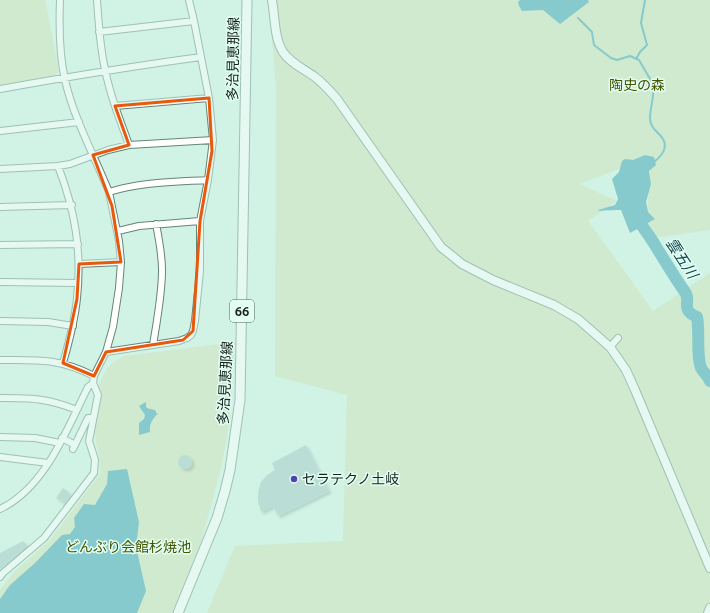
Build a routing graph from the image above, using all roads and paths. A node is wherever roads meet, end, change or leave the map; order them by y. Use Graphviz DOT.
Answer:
graph roads {
  1 [pos="60,0"];
  2 [pos="97,0"];
  3 [pos="188,0"];
  4 [pos="247,0"];
  5 [pos="272,0"];
  6 [pos="194,21"];
  7 [pos="100,32"];
  8 [pos="201,57"];
  9 [pos="105,70"];
  10 [pos="65,79"];
  11 [pos="0,90"];
  12 [pos="209,98"];
  13 [pos="115,106"];
  14 [pos="79,122"];
  15 [pos="0,132"];
  16 [pos="212,140"];
  17 [pos="129,145"];
  18 [pos="93,155"];
  19 [pos="58,166"];
  20 [pos="0,169"];
  21 [pos="208,180"];
  22 [pos="109,192"];
  23 [pos="72,205"];
  24 [pos="0,207"];
  25 [pos="200,221"];
  26 [pos="156,224"];
  27 [pos="118,232"];
  28 [pos="78,244"];
  29 [pos="0,245"];
  30 [pos="121,262"];
  31 [pos="79,264"];
  32 [pos="0,282"];
  33 [pos="78,283"];
  34 [pos="0,321"];
  35 [pos="73,326"];
  36 [pos="618,338"];
  37 [pos="153,345"];
  38 [pos="610,348"];
  39 [pos="106,352"];
  40 [pos="0,360"];
  41 [pos="63,363"];
  42 [pos="93,379"];
  43 [pos="0,398"];
  44 [pos="77,410"];
  45 [pos="92,418"];
  46 [pos="0,437"];
  47 [pos="61,441"];
  48 [pos="0,457"];
  49 [pos="48,463"];
  50 [pos="0,509"];
  51 [pos="710,568"];
  52 [pos="0,577"];
  53 [pos="710,608"];
  54 [pos="178,613"];
  55 [pos="708,613"];
  1 -- 10 [label="street"];
  2 -- 7 [label="street"];
  3 -- 6 [label="street"];
  4 -- 54 [label="main road, 多治見恵那線 / 66"];
  5 -- 38 [label="street"];
  6 -- 7 [label="street"];
  6 -- 8 [label="street"];
  7 -- 9 [label="street"];
  8 -- 9 [label="street"];
  8 -- 12 [label="street"];
  9 -- 10 [label="street"];
  9 -- 13 [label="street"];
  10 -- 11 [label="street"];
  10 -- 14 [label="street"];
  12 -- 13 [label="street"];
  12 -- 16 [label="street"];
  13 -- 17 [label="street"];
  14 -- 15 [label="street"];
  14 -- 18 [label="street"];
  16 -- 17 [label="street"];
  16 -- 21 [label="street"];
  17 -- 18 [label="street"];
  18 -- 19 [label="street"];
  18 -- 22 [label="street"];
  19 -- 20 [label="street"];
  19 -- 23 [label="street"];
  21 -- 22 [label="street"];
  21 -- 25 [label="street"];
  22 -- 27 [label="street"];
  23 -- 24 [label="street"];
  23 -- 28 [label="street"];
  25 -- 26 [label="street"];
  25 -- 37 [label="street"];
  26 -- 27 [label="street"];
  26 -- 37 [label="street"];
  27 -- 30 [label="street"];
  28 -- 29 [label="street"];
  28 -- 31 [label="street"];
  30 -- 31 [label="street"];
  30 -- 39 [label="street"];
  31 -- 33 [label="street"];
  32 -- 33 [label="street"];
  33 -- 35 [label="street"];
  34 -- 35 [label="street"];
  35 -- 41 [label="street"];
  36 -- 38 [label="street"];
  37 -- 39 [label="street"];
  38 -- 51 [label="street"];
  39 -- 42 [label="street"];
  40 -- 41 [label="street"];
  41 -- 42 [label="street"];
  42 -- 44 [label="street"];
  42 -- 45 [label="street"];
  43 -- 44 [label="street"];
  44 -- 47 [label="street"];
  45 -- 47 [label="street"];
  45 -- 52 [label="street"];
  46 -- 47 [label="street"];
  47 -- 49 [label="street"];
  48 -- 49 [label="street"];
  49 -- 50 [label="street"];
  53 -- 55 [label="street"];
}
